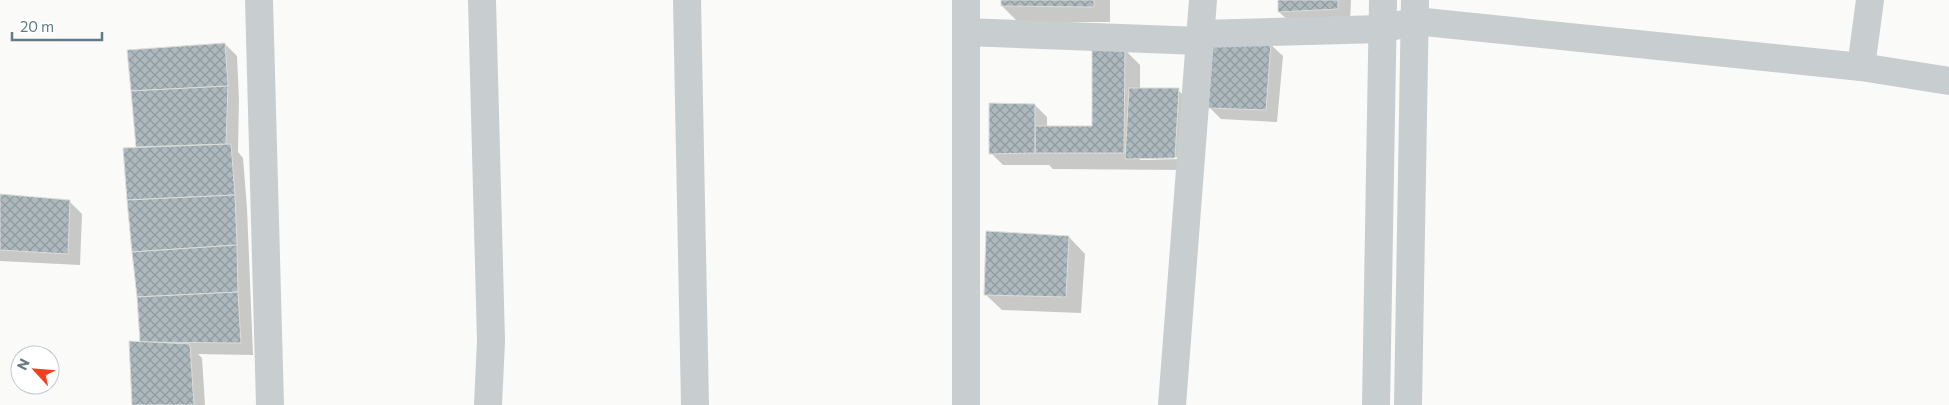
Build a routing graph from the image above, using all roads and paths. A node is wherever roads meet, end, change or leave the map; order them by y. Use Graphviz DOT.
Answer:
graph roads {
  1 [pos="259,0"];
  2 [pos="482,0"];
  3 [pos="687,0"];
  4 [pos="966,0"];
  5 [pos="1203,0"];
  6 [pos="1383,0"];
  7 [pos="1870,0"];
  8 [pos="1415,10"];
  9 [pos="1383,29"];
  10 [pos="966,32"];
  11 [pos="1200,37"];
  12 [pos="1861,67"];
  13 [pos="1949,81"];
  14 [pos="270,405"];
  15 [pos="488,405"];
  16 [pos="696,405"];
  17 [pos="966,405"];
  18 [pos="1172,405"];
  19 [pos="1376,405"];
  20 [pos="1408,405"];
  1 -- 14 [label="street"];
  2 -- 15 [label="street"];
  3 -- 16 [label="street"];
  4 -- 10 [label="street"];
  5 -- 11 [label="street"];
  6 -- 9 [label="street"];
  7 -- 12 [label="street"];
  8 -- 9 [label="street"];
  8 -- 12 [label="street"];
  8 -- 20 [label="street"];
  9 -- 11 [label="street"];
  9 -- 19 [label="street"];
  10 -- 11 [label="street"];
  10 -- 17 [label="street"];
  11 -- 18 [label="street"];
  12 -- 13 [label="street"];
}
